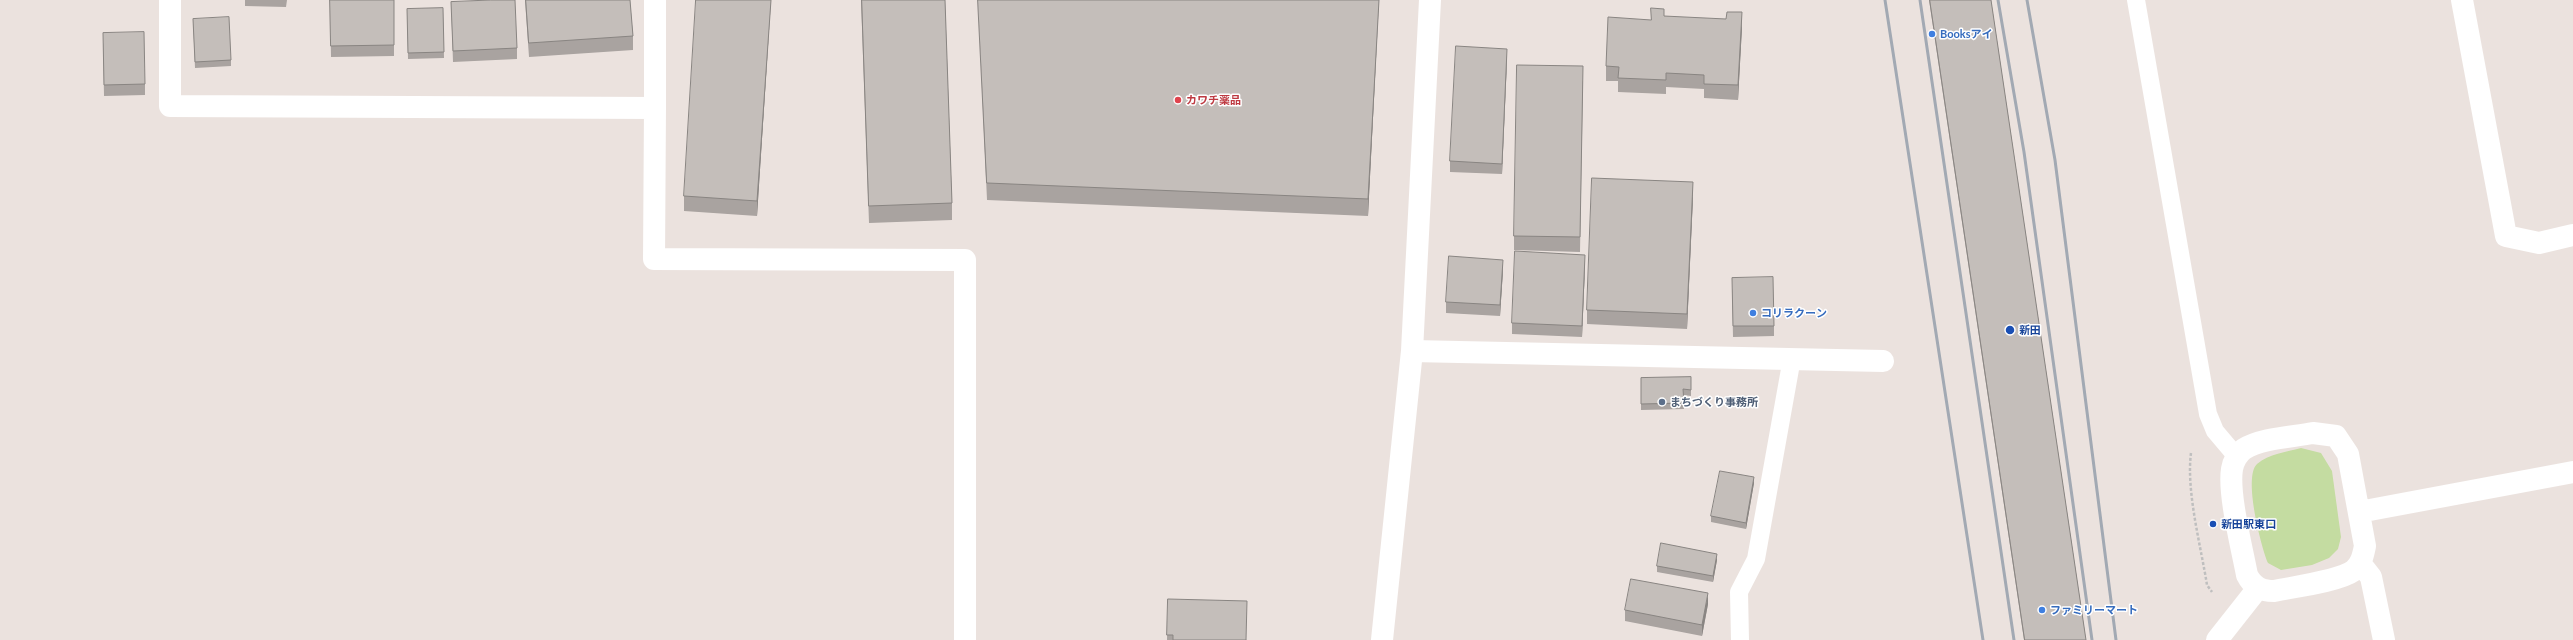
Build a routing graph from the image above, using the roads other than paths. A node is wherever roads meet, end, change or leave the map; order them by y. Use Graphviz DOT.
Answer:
graph roads {
  1 [pos="170,0"];
  2 [pos="655,0"];
  3 [pos="1430,0"];
  4 [pos="2136,0"];
  5 [pos="2462,0"];
  6 [pos="655,108"];
  7 [pos="2573,235"];
  8 [pos="1412,351"];
  9 [pos="1792,358"];
  10 [pos="1883,362"];
  11 [pos="2236,457"];
  12 [pos="2573,472"];
  13 [pos="2359,512"];
  14 [pos="2360,563"];
  15 [pos="2258,588"];
  16 [pos="965,640"];
  17 [pos="1382,640"];
  18 [pos="1740,640"];
  19 [pos="2217,640"];
  20 [pos="2384,640"];
  1 -- 6 [label="street"];
  2 -- 6 [label="street"];
  3 -- 8 [label="street"];
  4 -- 11 [label="lane"];
  5 -- 7 [label="street"];
  6 -- 16 [label="street"];
  8 -- 9 [label="street"];
  8 -- 17 [label="street"];
  9 -- 10 [label="street"];
  9 -- 18 [label="lane"];
  11 -- 13 [label="street"];
  11 -- 15 [label="street"];
  12 -- 13 [label="street"];
  13 -- 14 [label="street"];
  14 -- 15 [label="street"];
  14 -- 20 [label="street"];
  15 -- 19 [label="street"];
}
